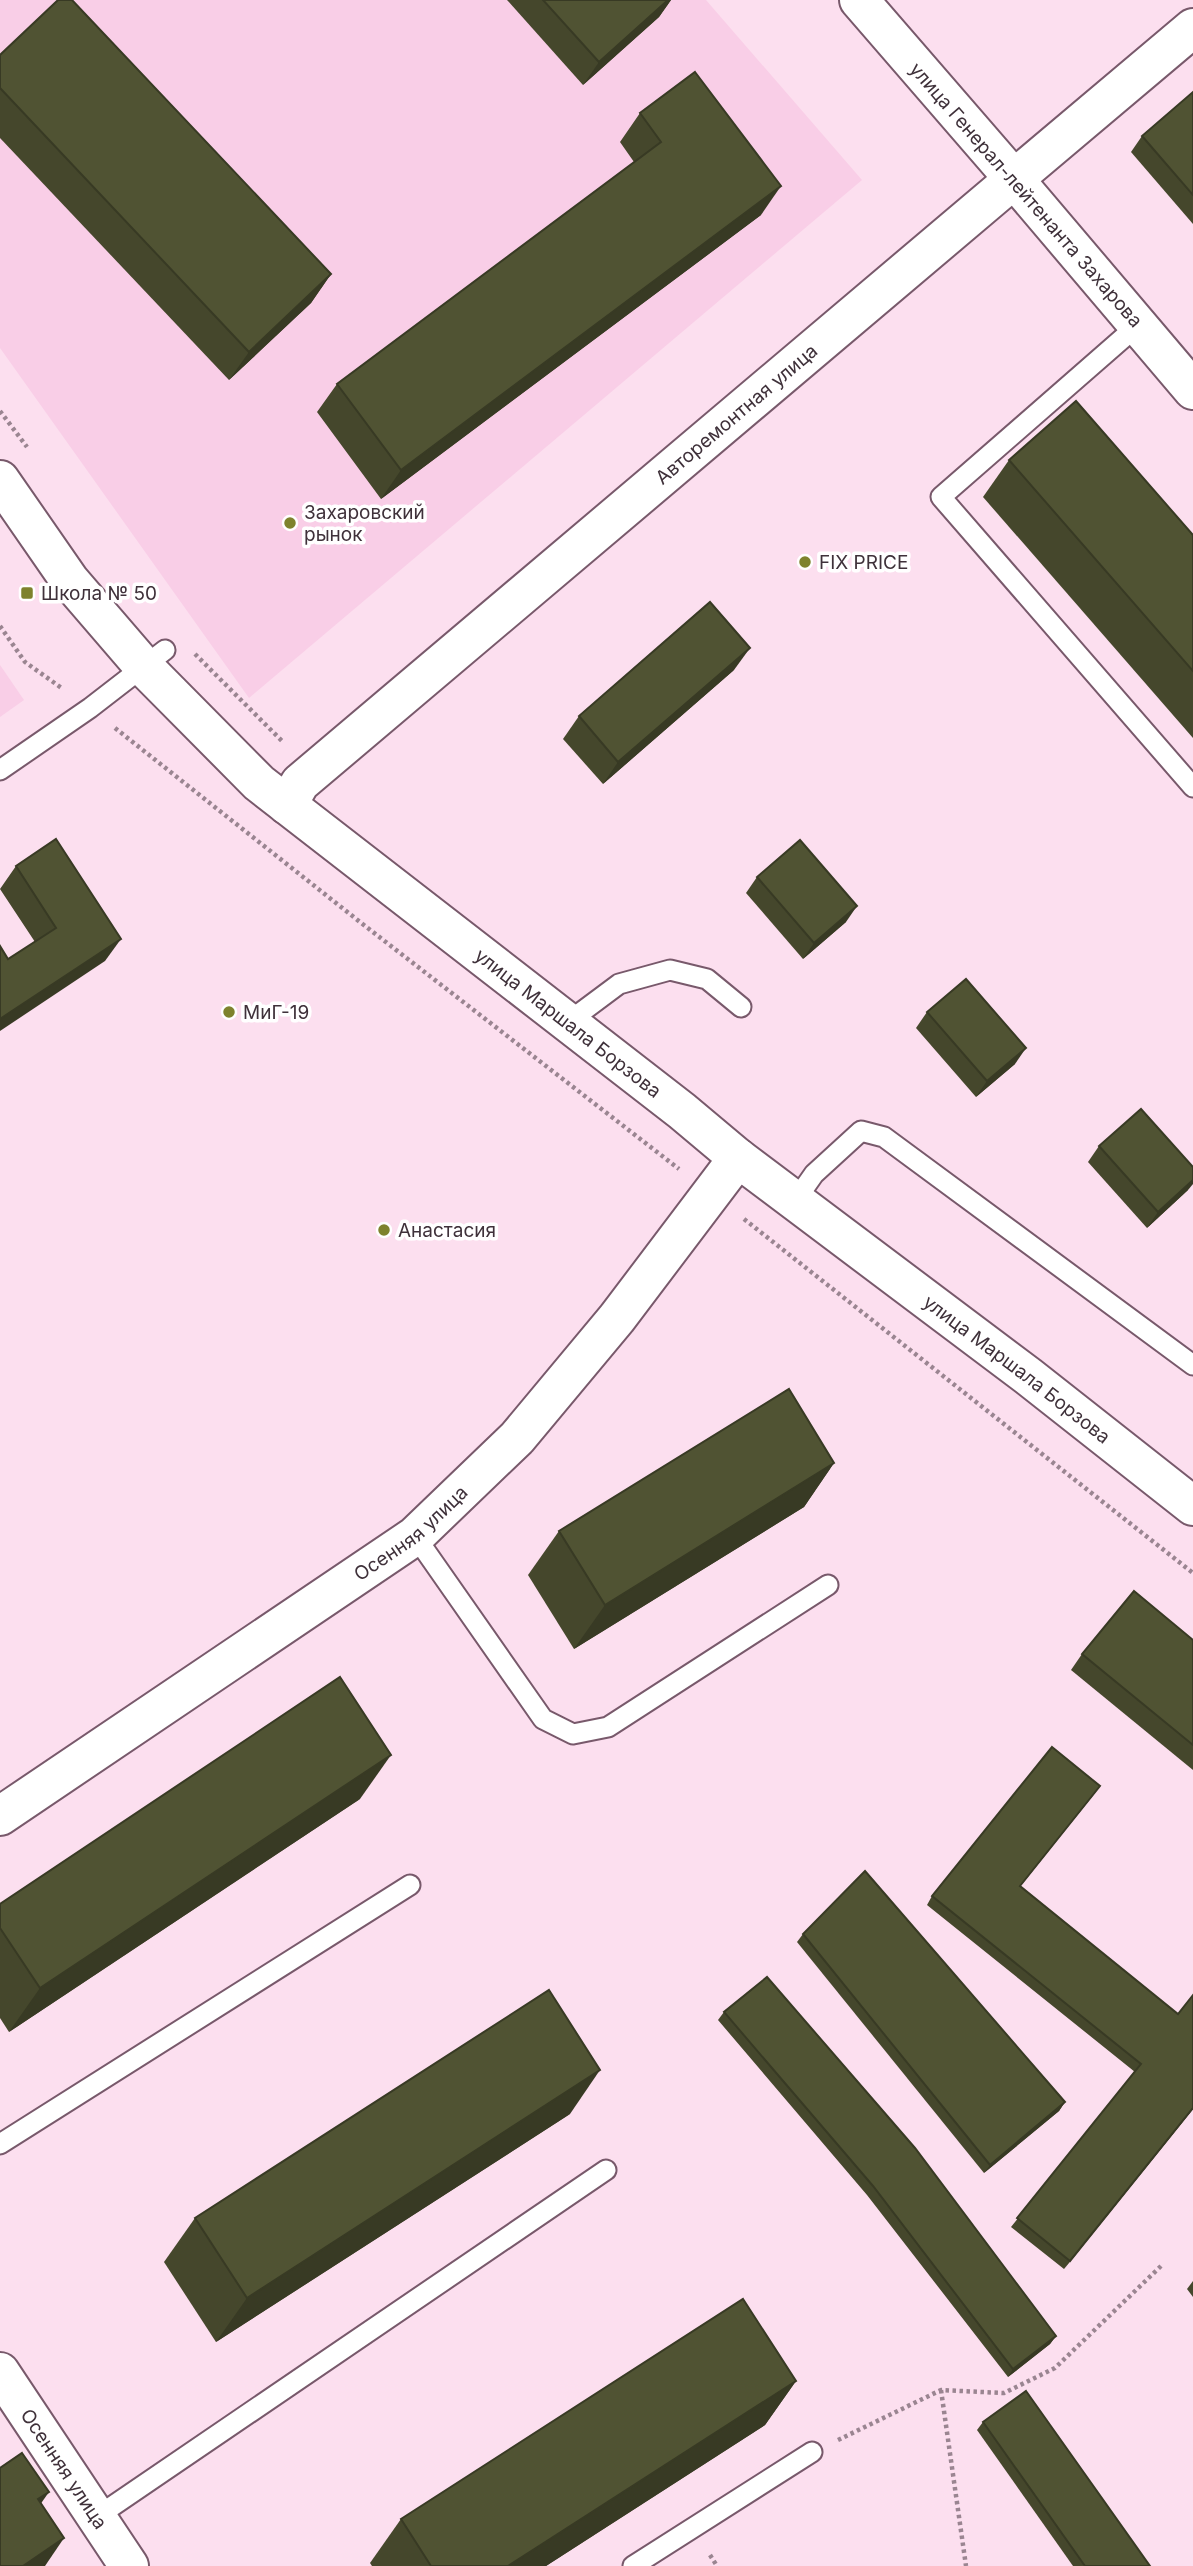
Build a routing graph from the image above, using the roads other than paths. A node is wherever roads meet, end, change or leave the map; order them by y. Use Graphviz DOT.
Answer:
graph roads {
  1 [pos="859,0"];
  2 [pos="1193,27"];
  3 [pos="1014,179"];
  4 [pos="1138,325"];
  5 [pos="1193,390"];
  6 [pos="0,481"];
  7 [pos="154,659"];
  8 [pos="0,771"];
  9 [pos="1193,787"];
  10 [pos="287,805"];
  11 [pos="741,1007"];
  12 [pos="568,1022"];
  13 [pos="738,1158"];
  14 [pos="795,1201"];
  15 [pos="1193,1365"];
  16 [pos="1193,1506"];
  17 [pos="415,1536"];
  18 [pos="828,1585"];
  19 [pos="0,1816"];
  20 [pos="410,1885"];
  21 [pos="0,2144"];
  22 [pos="606,2170"];
  23 [pos="0,2372"];
  24 [pos="812,2452"];
  25 [pos="95,2518"];
  26 [pos="129,2566"];
  27 [pos="633,2566"];
  1 -- 3 [label="street, улица Генерал-лейтенанта Захарова"];
  2 -- 3 [label="street, Авторемонтная улица"];
  3 -- 4 [label="street, улица Генерал-лейтенанта Захарова"];
  3 -- 10 [label="street, Авторемонтная улица"];
  4 -- 5 [label="street, улица Генерал-лейтенанта Захарова"];
  4 -- 9 [label="lane"];
  6 -- 7 [label="street, улица Маршала Борзова"];
  7 -- 8 [label="lane"];
  7 -- 10 [label="street, улица Маршала Борзова"];
  10 -- 12 [label="street, улица Маршала Борзова"];
  11 -- 12 [label="lane"];
  12 -- 13 [label="street, улица Маршала Борзова"];
  13 -- 14 [label="street, улица Маршала Борзова"];
  13 -- 17 [label="street, Осенняя улица"];
  14 -- 15 [label="lane"];
  14 -- 16 [label="street, улица Маршала Борзова"];
  17 -- 18 [label="lane"];
  17 -- 19 [label="street, Осенняя улица"];
  20 -- 21 [label="lane"];
  22 -- 25 [label="lane"];
  23 -- 25 [label="street, Осенняя улица"];
  24 -- 27 [label="lane"];
  25 -- 26 [label="street, Осенняя улица"];
}
